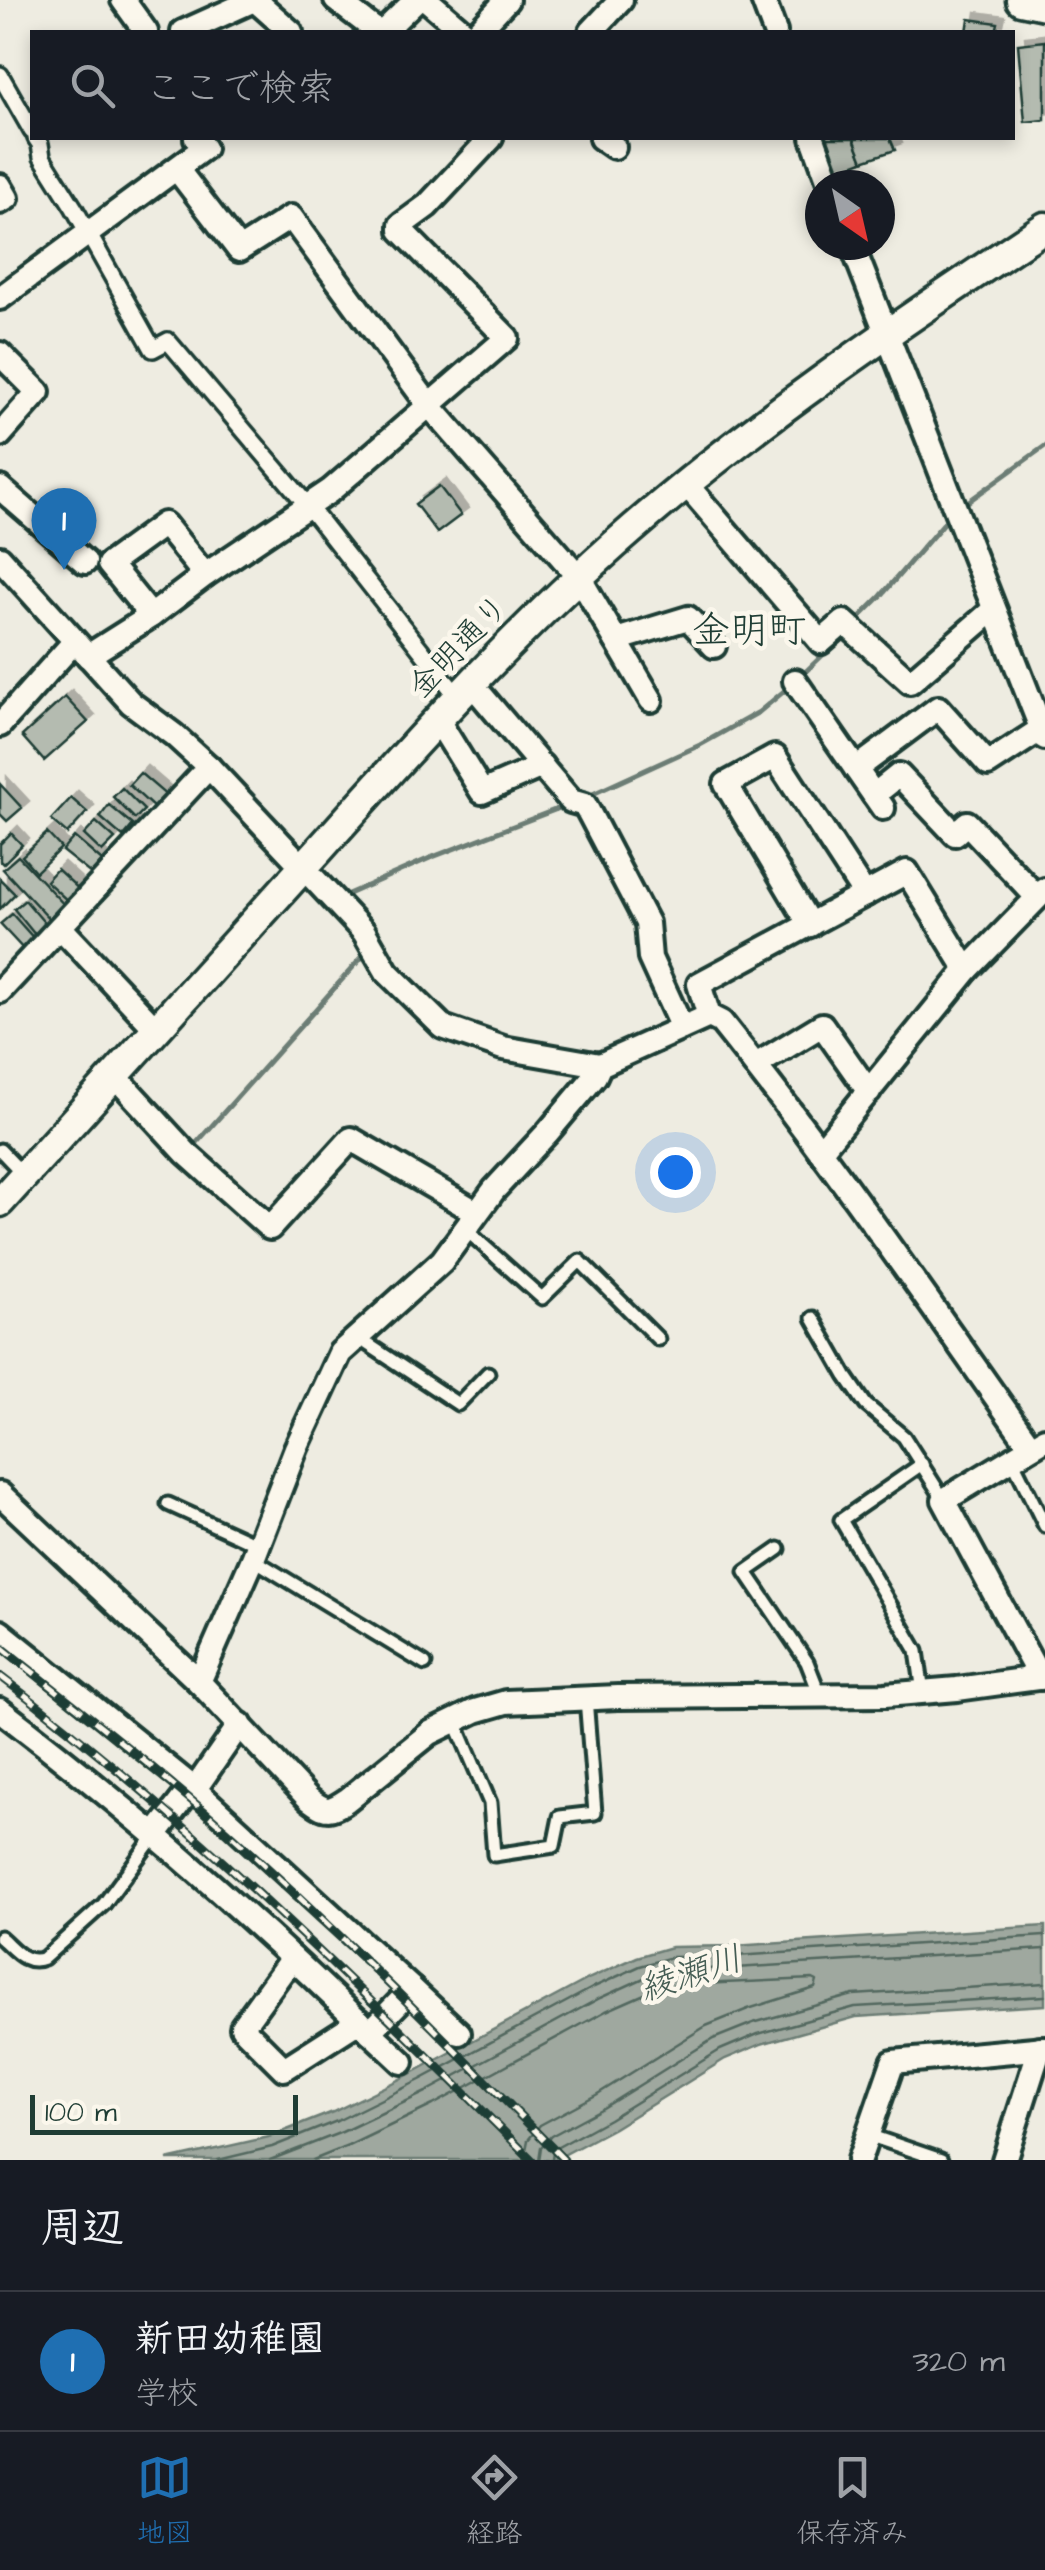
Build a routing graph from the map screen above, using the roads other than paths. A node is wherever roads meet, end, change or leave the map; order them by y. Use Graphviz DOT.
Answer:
graph roads {
  1 [pos="123,0"];
  2 [pos="255,0"];
  3 [pos="336,0"];
  4 [pos="416,0"];
  5 [pos="428,0"];
  6 [pos="507,0"];
  7 [pos="621,0"];
  8 [pos="763,0"];
  9 [pos="1021,0"];
  10 [pos="1045,5"];
  11 [pos="145,30"];
  12 [pos="188,30"];
  13 [pos="289,30"];
  14 [pos="378,30"];
  15 [pos="383,30"];
  16 [pos="462,30"];
  17 [pos="479,30"];
  18 [pos="592,30"];
  19 [pos="774,30"];
  20 [pos="0,75"];
  21 [pos="30,128"];
  22 [pos="37,140"];
  23 [pos="198,140"];
  24 [pos="489,140"];
  25 [pos="814,140"];
  26 [pos="177,168"];
  27 [pos="825,170"];
  28 [pos="0,186"];
  29 [pos="0,202"];
  30 [pos="1045,227"];
  31 [pos="87,234"];
  32 [pos="858,260"];
  33 [pos="0,298"];
  34 [pos="887,333"];
  35 [pos="0,354"];
  36 [pos="428,404"];
  37 [pos="0,435"];
  38 [pos="686,484"];
  39 [pos="0,488"];
  40 [pos="308,506"];
  41 [pos="0,558"];
  42 [pos="86,562"];
  43 [pos="204,574"];
  44 [pos="579,577"];
  45 [pos="994,610"];
  46 [pos="151,616"];
  47 [pos="616,640"];
  48 [pos="714,646"];
  49 [pos="81,649"];
  50 [pos="795,681"];
  51 [pos="464,689"];
  52 [pos="651,700"];
  53 [pos="3,716"];
  54 [pos="437,719"];
  55 [pos="1043,734"];
  56 [pos="542,766"];
  57 [pos="209,767"];
  58 [pos="856,770"];
  59 [pos="303,867"];
  60 [pos="1041,893"];
  61 [pos="865,895"];
  62 [pos="810,925"];
  63 [pos="60,927"];
  64 [pos="968,970"];
  65 [pos="0,992"];
  66 [pos="709,1016"];
  67 [pos="682,1028"];
  68 [pos="156,1029"];
  69 [pos="600,1065"];
  70 [pos="756,1065"];
  71 [pos="114,1075"];
  72 [pos="869,1092"];
  73 [pos="0,1150"];
  74 [pos="821,1150"];
  75 [pos="24,1175"];
  76 [pos="0,1202"];
  77 [pos="471,1221"];
  78 [pos="813,1318"];
  79 [pos="358,1337"];
  80 [pos="658,1339"];
  81 [pos="488,1374"];
  82 [pos="1029,1448"];
  83 [pos="922,1464"];
  84 [pos="0,1494"];
  85 [pos="944,1500"];
  86 [pos="168,1504"];
  87 [pos="1045,1526"];
  88 [pos="780,1549"];
  89 [pos="256,1552"];
  90 [pos="0,1632"];
  91 [pos="425,1664"];
  92 [pos="1042,1677"];
  93 [pos="199,1682"];
  94 [pos="923,1692"];
  95 [pos="820,1695"];
  96 [pos="586,1698"];
  97 [pos="0,1710"];
  98 [pos="455,1720"];
  99 [pos="240,1724"];
  100 [pos="193,1788"];
  101 [pos="155,1835"];
  102 [pos="0,1938"];
  103 [pos="292,1958"];
  104 [pos="412,1989"];
  105 [pos="365,2026"];
  106 [pos="459,2033"];
  107 [pos="1042,2048"];
  108 [pos="402,2062"];
  109 [pos="868,2135"];
  110 [pos="860,2160"];
  111 [pos="941,2160"];
  112 [pos="1004,2160"];
  1 -- 11 [label="street"];
  2 -- 12 [label="street"];
  2 -- 13 [label="street"];
  3 -- 14 [label="street"];
  4 -- 15 [label="street"];
  5 -- 16 [label="street"];
  6 -- 17 [label="street"];
  7 -- 18 [label="street"];
  8 -- 19 [label="street"];
  9 -- 10 [label="street"];
  20 -- 21 [label="street"];
  22 -- 31 [label="street"];
  23 -- 26 [label="street"];
  24 -- 36 [label="street"];
  25 -- 27 [label="street"];
  26 -- 31 [label="street"];
  26 -- 36 [label="street"];
  28 -- 29 [label="street"];
  30 -- 34 [label="street, 金明通り"];
  31 -- 33 [label="street"];
  31 -- 40 [label="street"];
  32 -- 34 [label="street"];
  34 -- 38 [label="street, 金明通り"];
  34 -- 45 [label="street"];
  35 -- 37 [label="street"];
  36 -- 40 [label="street"];
  36 -- 44 [label="street"];
  38 -- 44 [label="street, 金明通り"];
  38 -- 45 [label="street"];
  39 -- 42 [label="street"];
  40 -- 43 [label="street"];
  40 -- 51 [label="street"];
  41 -- 49 [label="street"];
  43 -- 46 [label="street"];
  43 -- 46 [label="street"];
  44 -- 47 [label="street"];
  44 -- 51 [label="street, 金明通り"];
  45 -- 55 [label="street"];
  46 -- 49 [label="street"];
  47 -- 48 [label="street"];
  47 -- 52 [label="street"];
  49 -- 53 [label="street"];
  49 -- 57 [label="street"];
  50 -- 58 [label="street"];
  51 -- 54 [label="street, 金明通り"];
  51 -- 56 [label="street"];
  54 -- 56 [label="street"];
  54 -- 59 [label="street, 金明通り"];
  55 -- 58 [label="street"];
  56 -- 67 [label="street"];
  57 -- 59 [label="street"];
  57 -- 63 [label="street"];
  58 -- 60 [label="street"];
  59 -- 68 [label="street, 金明通り"];
  59 -- 69 [label="street"];
  60 -- 64 [label="street"];
  61 -- 62 [label="street"];
  61 -- 62 [label="street"];
  61 -- 64 [label="street"];
  62 -- 66 [label="street"];
  63 -- 65 [label="street"];
  63 -- 68 [label="street"];
  64 -- 72 [label="street"];
  66 -- 67 [label="street"];
  66 -- 70 [label="street"];
  67 -- 69 [label="street"];
  68 -- 71 [label="street, 金明通り"];
  69 -- 77 [label="street"];
  70 -- 72 [label="street"];
  70 -- 74 [label="street"];
  71 -- 75 [label="street, 金明通り"];
  71 -- 77 [label="street"];
  72 -- 74 [label="street"];
  73 -- 75 [label="lane"];
  74 -- 82 [label="street"];
  75 -- 76 [label="street, 金明通り"];
  77 -- 79 [label="street"];
  77 -- 80 [label="lane"];
  78 -- 83 [label="lane"];
  79 -- 81 [label="lane"];
  79 -- 89 [label="street"];
  82 -- 85 [label="street"];
  82 -- 87 [label="lane"];
  83 -- 85 [label="lane"];
  83 -- 94 [label="lane"];
  84 -- 93 [label="street"];
  85 -- 92 [label="street"];
  86 -- 89 [label="lane"];
  88 -- 95 [label="lane"];
  89 -- 91 [label="lane"];
  89 -- 93 [label="street"];
  90 -- 100 [label="street"];
  92 -- 94 [label="street"];
  93 -- 99 [label="street"];
  94 -- 95 [label="street"];
  95 -- 96 [label="street"];
  96 -- 98 [label="street"];
  96 -- 98 [label="lane"];
  97 -- 101 [label="street"];
  98 -- 99 [label="street"];
  99 -- 100 [label="street"];
  100 -- 101 [label="street"];
  100 -- 104 [label="street"];
  101 -- 102 [label="lane"];
  101 -- 103 [label="street"];
  103 -- 105 [label="street"];
  103 -- 105 [label="street"];
  104 -- 105 [label="street"];
  104 -- 106 [label="street"];
  105 -- 108 [label="street"];
  107 -- 109 [label="street"];
  107 -- 112 [label="street"];
  109 -- 110 [label="street"];
  109 -- 111 [label="lane"];
}
